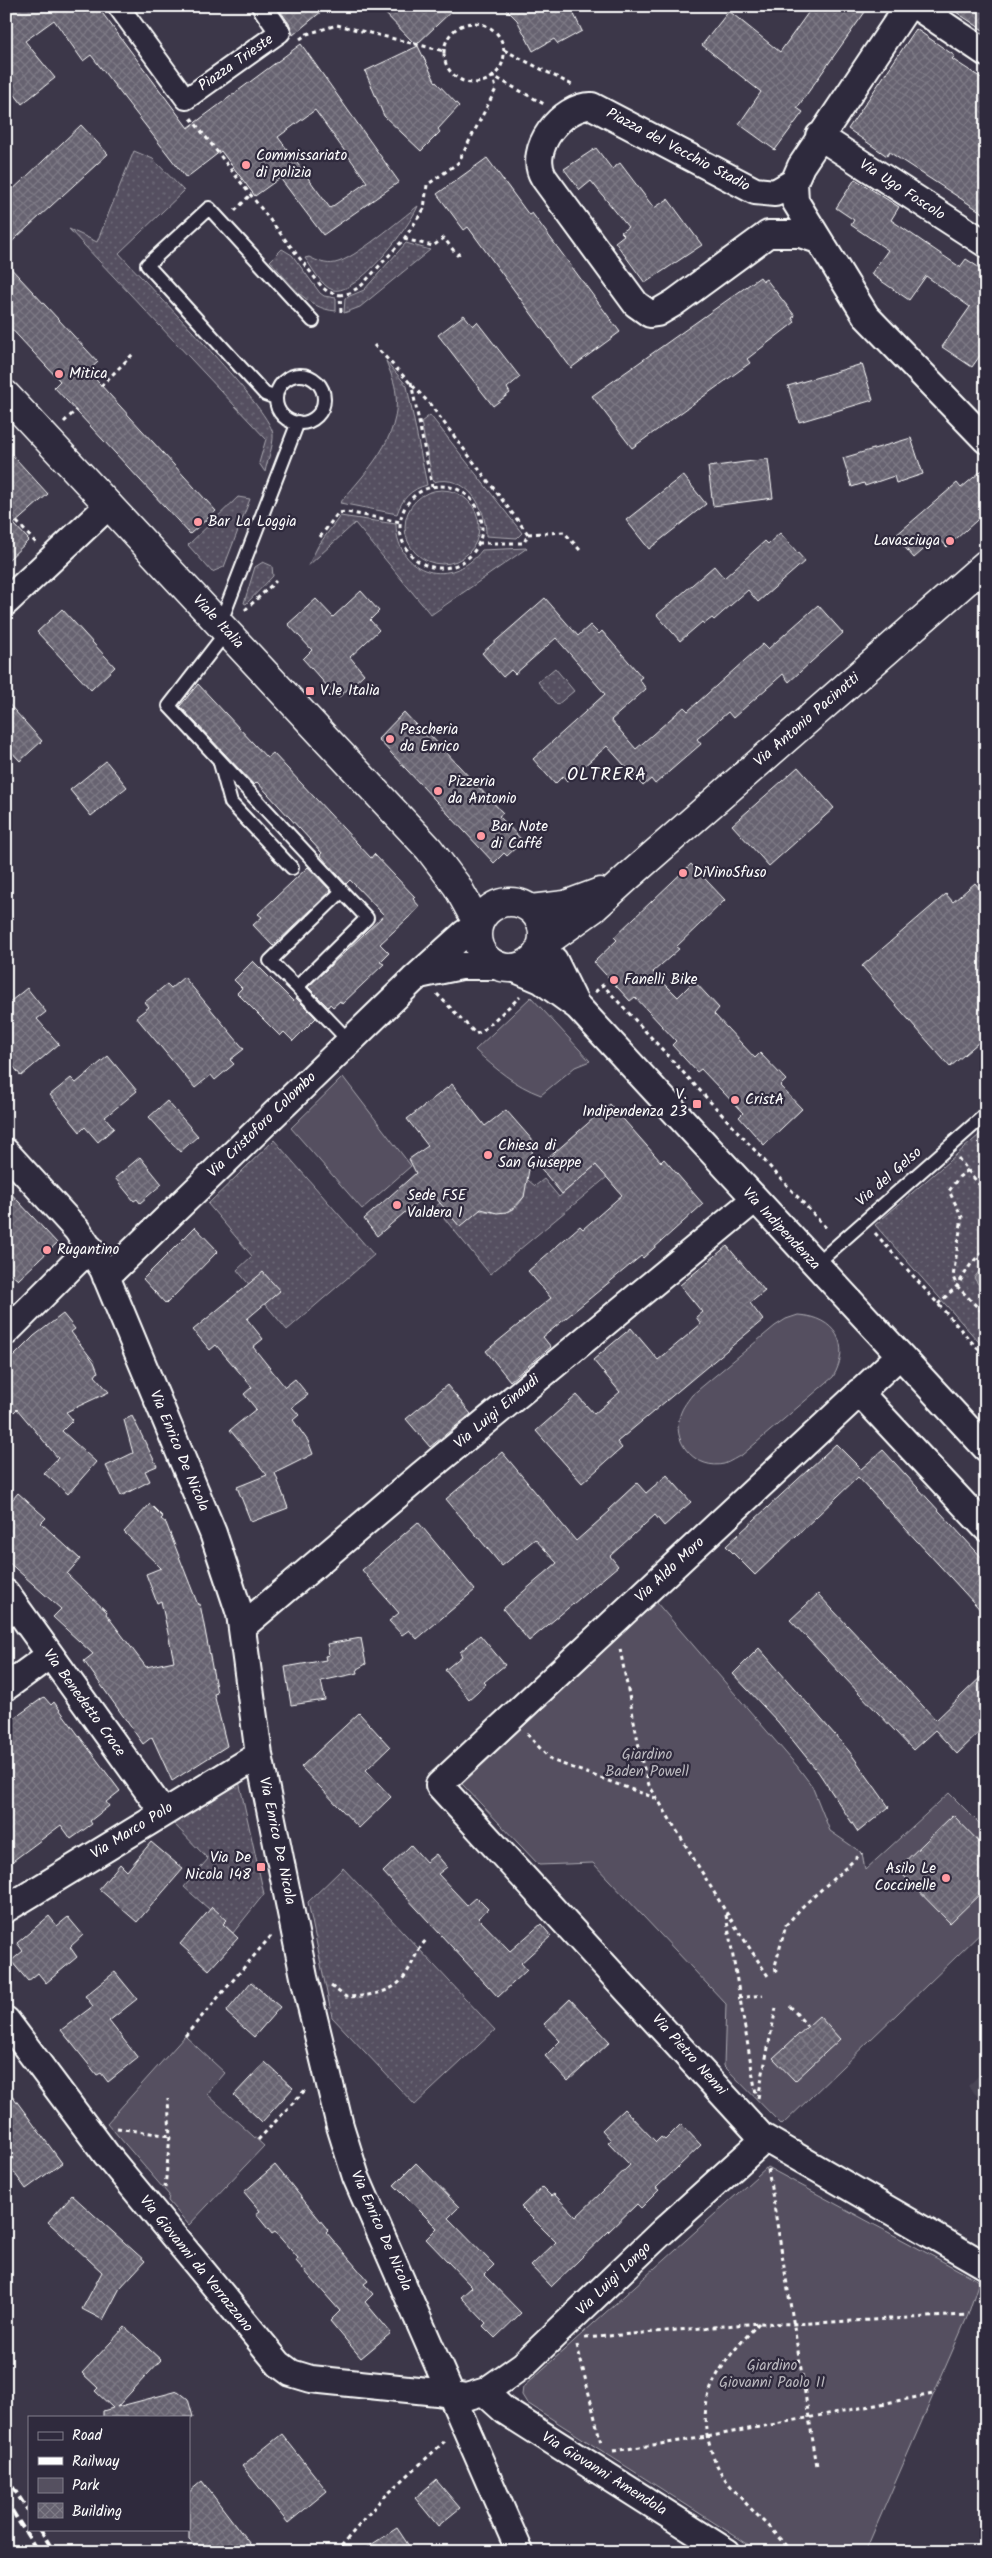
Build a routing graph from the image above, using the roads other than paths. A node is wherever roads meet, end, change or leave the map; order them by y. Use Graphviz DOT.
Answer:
graph roads {
  1 [pos="118,6"];
  2 [pos="262,6"];
  3 [pos="908,6"];
  4 [pos="916,6"];
  5 [pos="986,53"];
  6 [pos="819,136"];
  7 [pos="794,182"];
  8 [pos="762,193"];
  9 [pos="768,234"];
  10 [pos="818,240"];
  11 [pos="986,244"];
  12 [pos="313,321"];
  13 [pos="6,395"];
  14 [pos="276,398"];
  15 [pos="298,422"];
  16 [pos="986,440"];
  17 [pos="109,505"];
  18 [pos="986,564"];
  19 [pos="6,602"];
  20 [pos="230,622"];
  21 [pos="220,760"];
  22 [pos="429,849"];
  23 [pos="292,868"];
  24 [pos="628,877"];
  25 [pos="342,891"];
  26 [pos="498,904"];
  27 [pos="531,909"];
  28 [pos="478,926"];
  29 [pos="541,947"];
  30 [pos="506,967"];
  31 [pos="418,975"];
  32 [pos="296,987"];
  33 [pos="577,1006"];
  34 [pos="349,1041"];
  35 [pos="986,1114"];
  36 [pos="6,1152"];
  37 [pos="754,1200"];
  38 [pos="90,1248"];
  39 [pos="815,1265"];
  40 [pos="106,1277"];
  41 [pos="6,1332"];
  42 [pos="900,1356"];
  43 [pos="860,1392"];
  44 [pos="986,1448"];
  45 [pos="986,1528"];
  46 [pos="6,1593"];
  47 [pos="242,1627"];
  48 [pos="50,1655"];
  49 [pos="6,1687"];
  50 [pos="259,1755"];
  51 [pos="439,1785"];
  52 [pos="163,1812"];
  53 [pos="6,1909"];
  54 [pos="6,2020"];
  55 [pos="761,2136"];
  56 [pos="986,2266"];
  57 [pos="484,2392"];
  58 [pos="452,2396"];
  59 [pos="520,2552"];
  60 [pos="727,2552"];
  1 -- 2 [label="street, Piazza Trieste"];
  3 -- 6 [label="street"];
  4 -- 5 [label="street"];
  6 -- 7 [label="street"];
  6 -- 11 [label="street, Via Ugo Foscolo"];
  7 -- 8 [label="street, Piazza del Vecchio Stadio"];
  7 -- 10 [label="street"];
  8 -- 9 [label="street, Piazza del Vecchio Stadio"];
  8 -- 9 [label="street, Piazza del Vecchio Stadio"];
  9 -- 10 [label="street"];
  10 -- 16 [label="street"];
  12 -- 14 [label="lane"];
  13 -- 17 [label="street, Viale Italia"];
  14 -- 15 [label="lane"];
  14 -- 15 [label="lane"];
  15 -- 20 [label="lane"];
  17 -- 19 [label="street"];
  17 -- 20 [label="street, Viale Italia"];
  18 -- 24 [label="street, Via Antonio Pacinotti"];
  20 -- 21 [label="lane"];
  20 -- 22 [label="street, Viale Italia"];
  21 -- 23 [label="lane"];
  21 -- 25 [label="lane"];
  22 -- 26 [label="street, Viale Italia"];
  22 -- 28 [label="street, Viale Italia"];
  24 -- 27 [label="street, Via Antonio Pacinotti"];
  24 -- 29 [label="street, Via Antonio Pacinotti"];
  25 -- 32 [label="lane"];
  25 -- 32 [label="lane"];
  26 -- 27 [label="street"];
  26 -- 28 [label="street"];
  27 -- 29 [label="street"];
  28 -- 30 [label="street"];
  28 -- 31 [label="street, Via Cristoforo Colombo"];
  29 -- 30 [label="street"];
  29 -- 33 [label="street, Via Indipendenza"];
  30 -- 31 [label="street"];
  30 -- 33 [label="street, Via Indipendenza"];
  31 -- 34 [label="street, Via Cristoforo Colombo"];
  32 -- 34 [label="lane"];
  33 -- 37 [label="street, Via Indipendenza"];
  34 -- 40 [label="street, Via Cristoforo Colombo"];
  35 -- 39 [label="lane, Via del Gelso"];
  36 -- 38 [label="street, Via Enrico De Nicola"];
  37 -- 39 [label="street, Via Indipendenza"];
  37 -- 47 [label="street, Via Luigi Einaudi"];
  38 -- 40 [label="street, Via Enrico De Nicola"];
  38 -- 41 [label="street"];
  39 -- 42 [label="street, Via Indipendenza"];
  40 -- 47 [label="street, Via Enrico De Nicola"];
  42 -- 43 [label="street, Via Aldo Moro"];
  42 -- 44 [label="street, Via Indipendenza"];
  43 -- 45 [label="street"];
  43 -- 51 [label="street, Via Aldo Moro"];
  46 -- 48 [label="street, Via Benedetto Croce"];
  47 -- 50 [label="street, Via Enrico De Nicola"];
  48 -- 49 [label="street"];
  48 -- 52 [label="street, Via Benedetto Croce"];
  50 -- 52 [label="street, Via Marco Polo"];
  50 -- 58 [label="street, Via Enrico De Nicola"];
  51 -- 55 [label="street, Via Pietro Nenni"];
  52 -- 53 [label="street, Via Marco Polo"];
  54 -- 58 [label="street, Via Giovanni da Verrazzano"];
  55 -- 56 [label="street, Via Pietro Nenni"];
  55 -- 57 [label="street, Via Luigi Longo"];
  57 -- 58 [label="street, Via Luigi Longo"];
  57 -- 60 [label="street, Via Giovanni Amendola"];
  58 -- 59 [label="street, Via Enrico De Nicola"];
}
